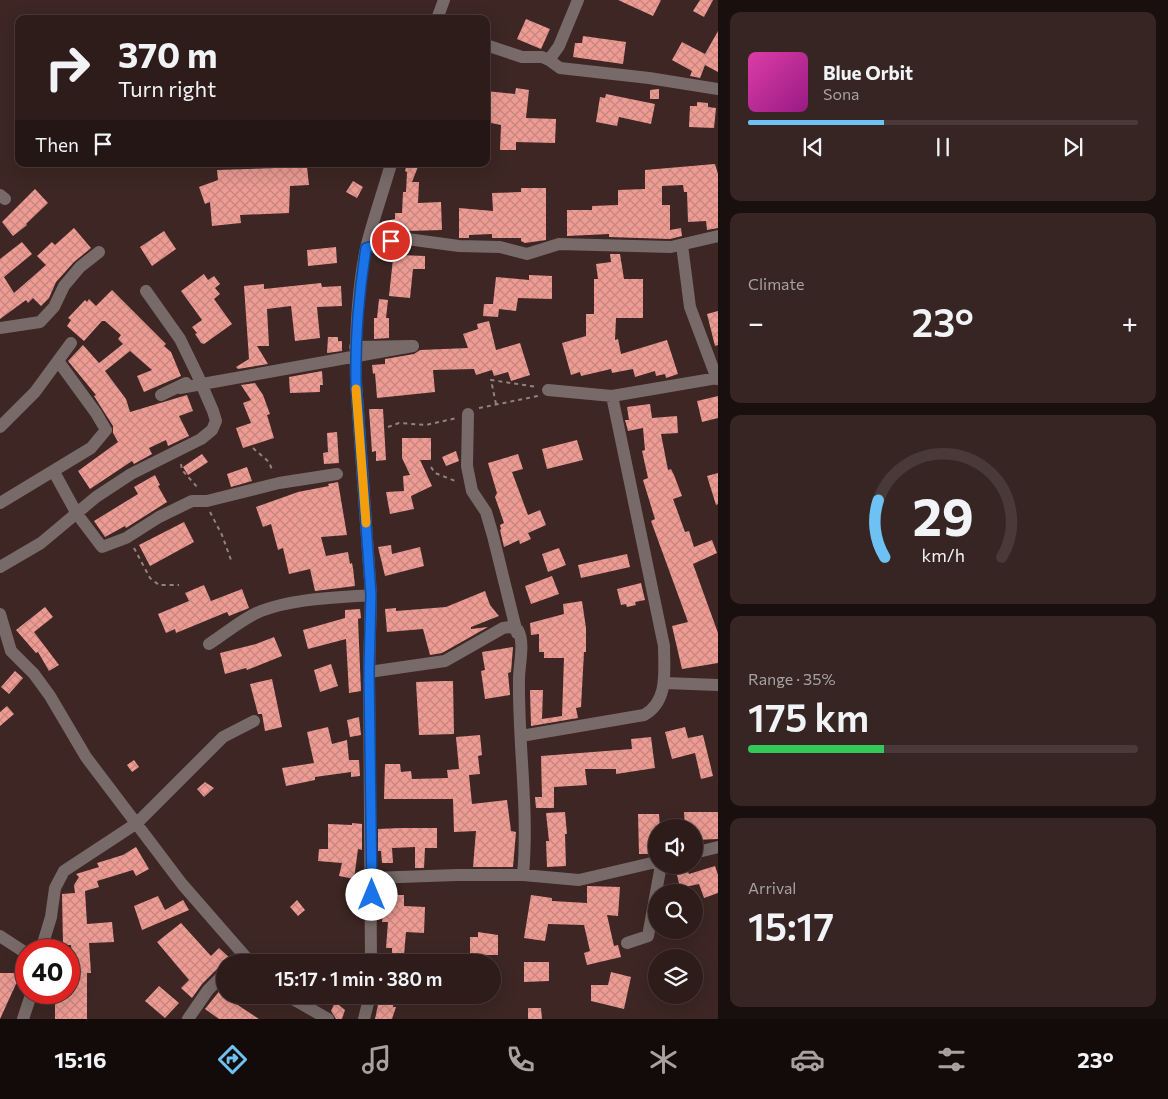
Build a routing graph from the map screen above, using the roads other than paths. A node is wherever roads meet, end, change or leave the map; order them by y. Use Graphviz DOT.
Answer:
graph roads {
  1 [pos="444,0"];
  2 [pos="578,0"];
  3 [pos="438,15"];
  4 [pos="490,46"];
  5 [pos="549,60"];
  6 [pos="718,89"];
  7 [pos="390,167"];
  8 [pos="718,236"];
  9 [pos="682,245"];
  10 [pos="366,248"];
  11 [pos="99,252"];
  12 [pos="146,291"];
  13 [pos="0,328"];
  14 [pos="71,343"];
  15 [pos="356,347"];
  16 [pos="61,365"];
  17 [pos="197,374"];
  18 [pos="718,378"];
  19 [pos="180,388"];
  20 [pos="548,390"];
  21 [pos="161,394"];
  22 [pos="612,396"];
  23 [pos="468,414"];
  24 [pos="0,427"];
  25 [pos="54,472"];
  26 [pos="337,474"];
  27 [pos="0,503"];
  28 [pos="77,514"];
  29 [pos="0,567"];
  30 [pos="371,595"];
  31 [pos="0,614"];
  32 [pos="519,637"];
  33 [pos="209,644"];
  34 [pos="6,650"];
  35 [pos="369,672"];
  36 [pos="665,683"];
  37 [pos="718,685"];
  38 [pos="254,721"];
  39 [pos="521,736"];
  40 [pos="137,823"];
  41 [pos="718,847"];
  42 [pos="703,851"];
  43 [pos="648,864"];
  44 [pos="659,874"];
  45 [pos="523,875"];
  46 [pos="372,878"];
  47 [pos="0,936"];
  48 [pos="44,939"];
  49 [pos="627,943"];
  50 [pos="15,946"];
  51 [pos="239,954"];
  52 [pos="372,954"];
  53 [pos="216,982"];
  54 [pos="28,1004"];
  55 [pos="302,1004"];
  56 [pos="368,1004"];
  57 [pos="23,1019"];
  58 [pos="188,1019"];
  59 [pos="328,1019"];
  60 [pos="364,1019"];
  1 -- 3 [label="street"];
  2 -- 5 [label="street"];
  4 -- 5 [label="street"];
  5 -- 6 [label="street"];
  7 -- 10 [label="street"];
  8 -- 9 [label="street"];
  9 -- 10 [label="street"];
  9 -- 18 [label="street"];
  10 -- 15 [label="street"];
  11 -- 13 [label="street"];
  12 -- 17 [label="street"];
  14 -- 24 [label="street"];
  15 -- 19 [label="street"];
  15 -- 30 [label="street"];
  16 -- 25 [label="street"];
  17 -- 19 [label="street"];
  17 -- 28 [label="street"];
  18 -- 22 [label="street"];
  19 -- 21 [label="street"];
  20 -- 22 [label="street"];
  22 -- 36 [label="street"];
  23 -- 32 [label="street"];
  25 -- 27 [label="street"];
  25 -- 28 [label="street"];
  26 -- 28 [label="street"];
  28 -- 29 [label="street"];
  30 -- 33 [label="street"];
  30 -- 35 [label="street"];
  31 -- 34 [label="street"];
  34 -- 40 [label="street"];
  35 -- 39 [label="street"];
  35 -- 46 [label="street"];
  36 -- 37 [label="street"];
  36 -- 39 [label="street"];
  38 -- 40 [label="street"];
  39 -- 45 [label="street"];
  40 -- 48 [label="street"];
  40 -- 51 [label="street"];
  41 -- 42 [label="street"];
  43 -- 45 [label="street"];
  44 -- 49 [label="street"];
  45 -- 46 [label="street"];
  46 -- 52 [label="street"];
  47 -- 50 [label="street"];
  53 -- 58 [label="street"];
  54 -- 57 [label="street"];
  55 -- 59 [label="street"];
  56 -- 60 [label="street"];
}
